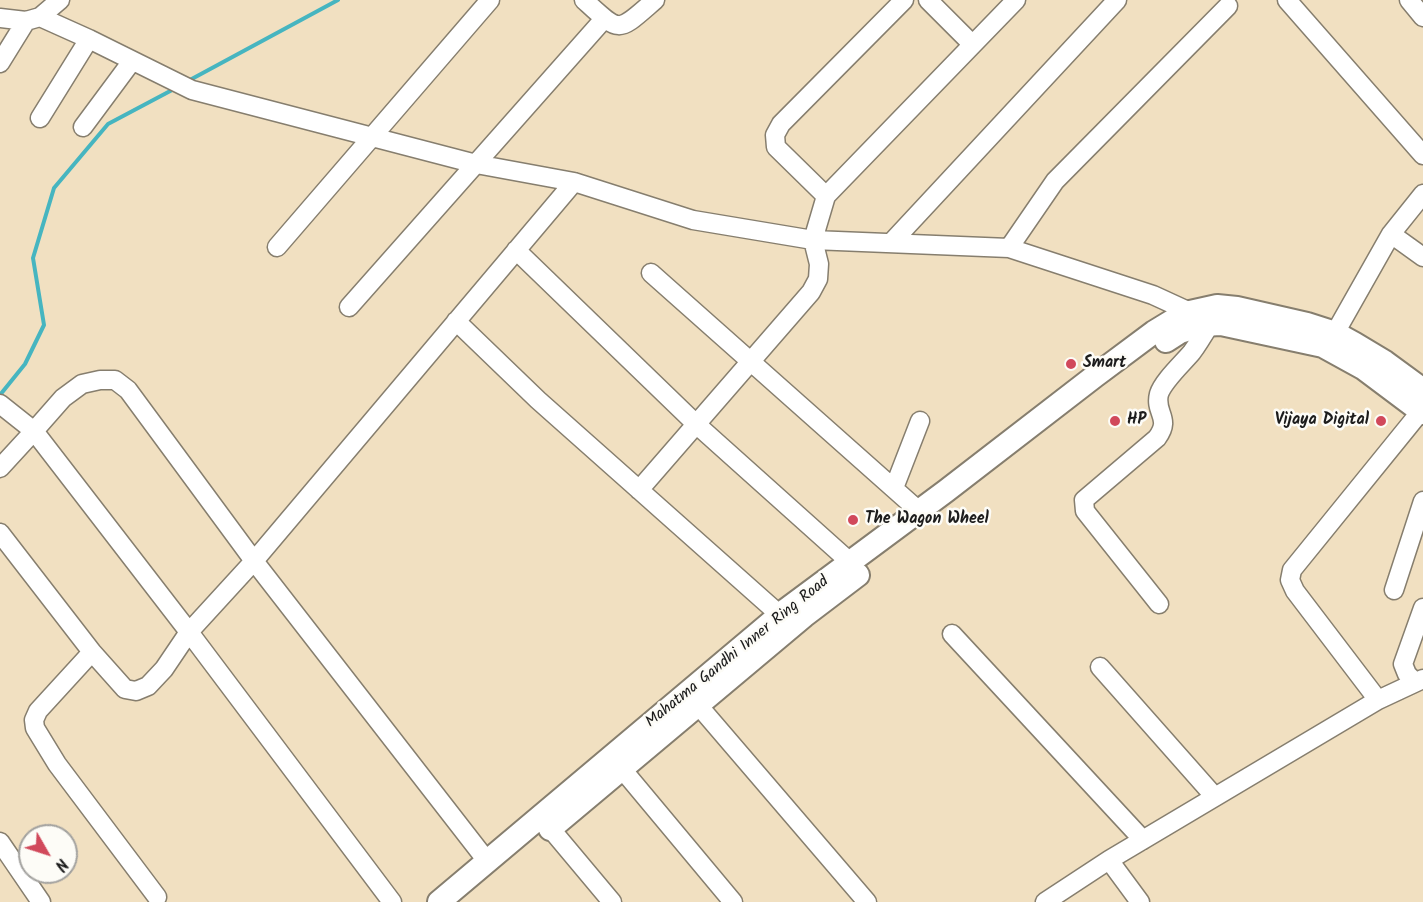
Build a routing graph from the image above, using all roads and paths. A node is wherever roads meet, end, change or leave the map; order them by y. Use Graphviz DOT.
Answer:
graph roads {
  1 [pos="60,0"];
  2 [pos="490,0"];
  3 [pos="584,0"];
  4 [pos="655,0"];
  5 [pos="904,0"];
  6 [pos="928,0"];
  7 [pos="1016,0"];
  8 [pos="1117,0"];
  9 [pos="1287,0"];
  10 [pos="1409,0"];
  11 [pos="1228,6"];
  12 [pos="1423,17"];
  13 [pos="0,18"];
  14 [pos="33,19"];
  15 [pos="604,19"];
  16 [pos="89,39"];
  17 [pos="972,44"];
  18 [pos="132,61"];
  19 [pos="0,63"];
  20 [pos="40,118"];
  21 [pos="83,128"];
  22 [pos="374,137"];
  23 [pos="1423,155"];
  24 [pos="477,165"];
  25 [pos="573,182"];
  26 [pos="1423,194"];
  27 [pos="826,196"];
  28 [pos="1391,234"];
  29 [pos="813,240"];
  30 [pos="891,243"];
  31 [pos="277,247"];
  32 [pos="1009,248"];
  33 [pos="516,250"];
  34 [pos="1423,257"];
  35 [pos="651,273"];
  36 [pos="349,307"];
  37 [pos="1201,320"];
  38 [pos="456,321"];
  39 [pos="1335,333"];
  40 [pos="751,361"];
  41 [pos="1422,405"];
  42 [pos="4,407"];
  43 [pos="920,421"];
  44 [pos="696,424"];
  45 [pos="34,430"];
  46 [pos="0,468"];
  47 [pos="894,489"];
  48 [pos="639,490"];
  49 [pos="1423,501"];
  50 [pos="919,511"];
  51 [pos="0,533"];
  52 [pos="254,561"];
  53 [pos="850,562"];
  54 [pos="1394,590"];
  55 [pos="1159,604"];
  56 [pos="1423,608"];
  57 [pos="780,615"];
  58 [pos="189,632"];
  59 [pos="952,634"];
  60 [pos="92,652"];
  61 [pos="1100,667"];
  62 [pos="1419,680"];
  63 [pos="1378,700"];
  64 [pos="698,705"];
  65 [pos="621,769"];
  66 [pos="1215,797"];
  67 [pos="550,828"];
  68 [pos="1143,840"];
  69 [pos="0,842"];
  70 [pos="1109,860"];
  71 [pos="487,861"];
  72 [pos="156,900"];
  73 [pos="41,902"];
  74 [pos="392,902"];
  75 [pos="439,902"];
  76 [pos="462,902"];
  77 [pos="612,902"];
  78 [pos="733,902"];
  79 [pos="867,902"];
  80 [pos="1045,902"];
  81 [pos="1140,902"];
  1 -- 14 [label="street"];
  2 -- 22 [label="street"];
  3 -- 15 [label="street"];
  4 -- 15 [label="street"];
  5 -- 27 [label="street"];
  6 -- 17 [label="street"];
  7 -- 17 [label="street"];
  8 -- 30 [label="street"];
  9 -- 23 [label="street"];
  10 -- 12 [label="street"];
  11 -- 32 [label="street"];
  13 -- 14 [label="street"];
  14 -- 16 [label="street"];
  14 -- 19 [label="street"];
  15 -- 24 [label="street"];
  16 -- 18 [label="street"];
  16 -- 20 [label="street"];
  17 -- 27 [label="street"];
  18 -- 21 [label="street"];
  18 -- 22 [label="street"];
  22 -- 24 [label="street"];
  22 -- 31 [label="street"];
  24 -- 25 [label="street"];
  24 -- 36 [label="street"];
  25 -- 29 [label="street"];
  25 -- 33 [label="street"];
  26 -- 28 [label="street"];
  27 -- 29 [label="street"];
  28 -- 34 [label="street"];
  28 -- 39 [label="street"];
  29 -- 30 [label="street"];
  29 -- 40 [label="street"];
  30 -- 32 [label="street"];
  32 -- 37 [label="street"];
  33 -- 38 [label="street"];
  33 -- 44 [label="street"];
  35 -- 40 [label="street"];
  37 -- 39 [label="main road, Mahatma Gandhi Inner Ring Road"];
  37 -- 41 [label="main road, Mahatma Gandhi Inner Ring Road"];
  37 -- 50 [label="main road, Mahatma Gandhi Inner Ring Road"];
  37 -- 55 [label="street"];
  37 -- 64 [label="main road, Mahatma Gandhi Inner Ring Road"];
  38 -- 48 [label="street"];
  38 -- 52 [label="street"];
  39 -- 41 [label="main road, Mahatma Gandhi Inner Ring Road"];
  40 -- 44 [label="street"];
  40 -- 47 [label="street"];
  41 -- 63 [label="street"];
  42 -- 45 [label="street"];
  43 -- 47 [label="street"];
  44 -- 48 [label="street"];
  44 -- 53 [label="street"];
  45 -- 46 [label="street"];
  45 -- 52 [label="street"];
  45 -- 58 [label="street"];
  47 -- 50 [label="street"];
  48 -- 57 [label="street"];
  49 -- 54 [label="street"];
  50 -- 53 [label="main road, Mahatma Gandhi Inner Ring Road"];
  51 -- 60 [label="street"];
  52 -- 58 [label="street"];
  52 -- 71 [label="street"];
  53 -- 57 [label="main road, Mahatma Gandhi Inner Ring Road"];
  56 -- 62 [label="street"];
  57 -- 71 [label="main road, Mahatma Gandhi Inner Ring Road"];
  58 -- 60 [label="street"];
  58 -- 74 [label="street"];
  59 -- 68 [label="street"];
  60 -- 72 [label="street"];
  61 -- 66 [label="street"];
  62 -- 63 [label="street"];
  63 -- 66 [label="street"];
  64 -- 65 [label="main road, Mahatma Gandhi Inner Ring Road"];
  64 -- 79 [label="street"];
  65 -- 67 [label="main road, Mahatma Gandhi Inner Ring Road"];
  65 -- 78 [label="street"];
  66 -- 68 [label="street"];
  67 -- 76 [label="main road, Mahatma Gandhi Inner Ring Road"];
  67 -- 77 [label="street"];
  68 -- 70 [label="street"];
  69 -- 73 [label="street"];
  70 -- 80 [label="street"];
  70 -- 81 [label="street"];
  71 -- 75 [label="main road, Mahatma Gandhi Inner Ring Road"];
}
